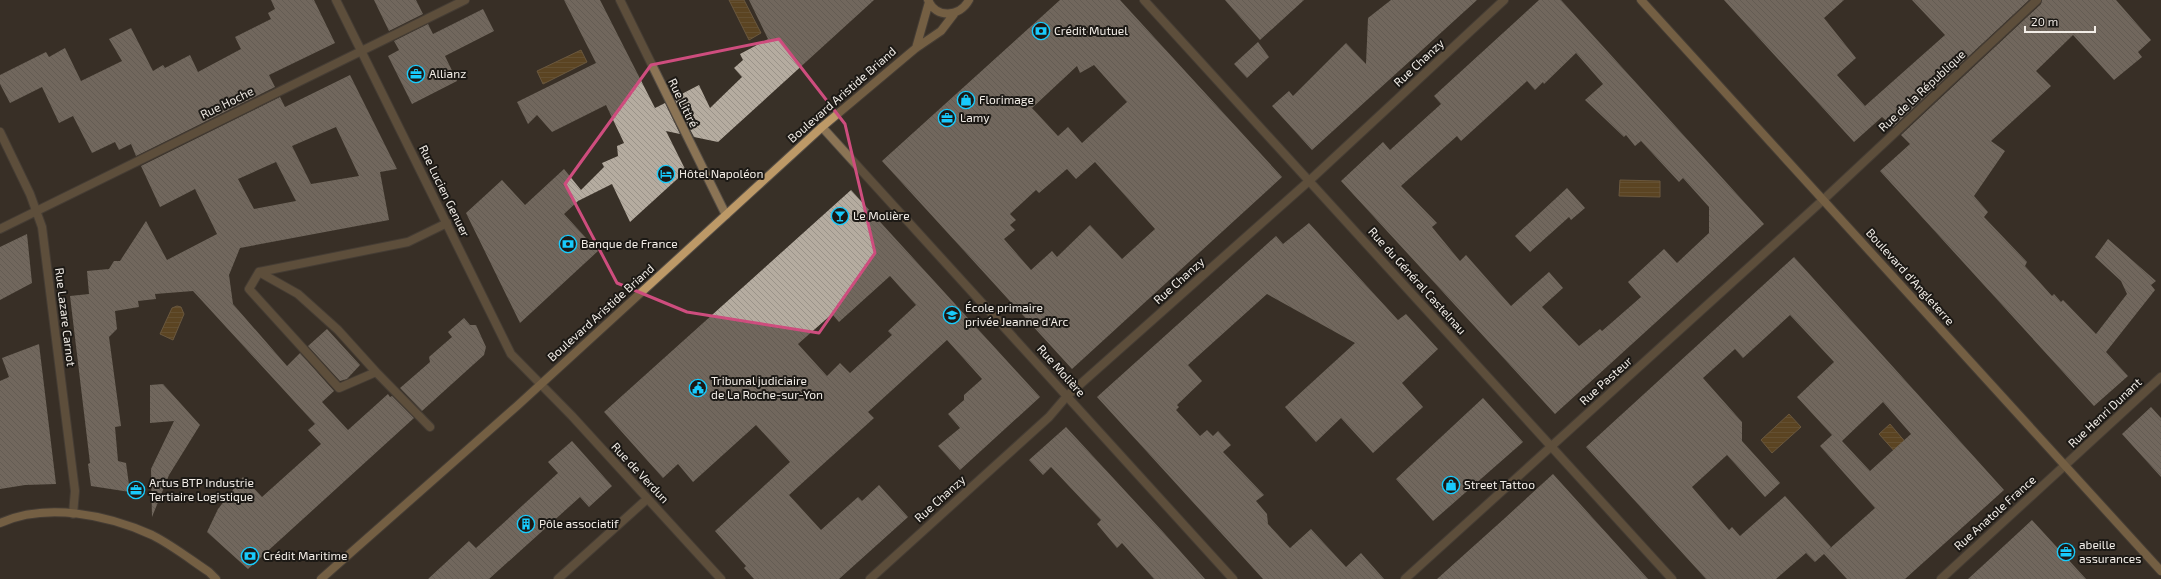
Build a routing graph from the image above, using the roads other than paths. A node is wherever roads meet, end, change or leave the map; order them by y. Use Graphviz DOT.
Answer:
graph roads {
  1 [pos="336,0"];
  2 [pos="465,0"];
  3 [pos="620,0"];
  4 [pos="969,0"];
  5 [pos="1144,0"];
  6 [pos="1504,0"];
  7 [pos="1641,0"];
  8 [pos="2037,0"];
  9 [pos="928,1"];
  10 [pos="954,14"];
  11 [pos="916,48"];
  12 [pos="361,50"];
  13 [pos="822,127"];
  14 [pos="0,132"];
  15 [pos="1309,181"];
  16 [pos="1823,200"];
  17 [pos="37,211"];
  18 [pos="726,215"];
  19 [pos="446,223"];
  20 [pos="0,229"];
  21 [pos="258,272"];
  22 [pos="376,372"];
  23 [pos="2161,377"];
  24 [pos="541,384"];
  25 [pos="1067,396"];
  26 [pos="430,428"];
  27 [pos="1552,447"];
  28 [pos="2065,466"];
  29 [pos="647,498"];
  30 [pos="73,514"];
  31 [pos="0,523"];
  32 [pos="2161,571"];
  33 [pos="216,579"];
  34 [pos="321,579"];
  35 [pos="560,579"];
  36 [pos="721,579"];
  37 [pos="870,579"];
  38 [pos="1234,579"];
  39 [pos="1405,579"];
  40 [pos="1672,579"];
  41 [pos="1941,579"];
  1 -- 12 [label="street, Rue Lucien Genuer"];
  2 -- 12 [label="street, Rue Hoche"];
  3 -- 18 [label="street, Rue Littré"];
  4 -- 10 [label="main road, Boulevard Aristide Briand"];
  5 -- 15 [label="street, Rue du Général Castelnau"];
  6 -- 15 [label="street, Rue Chanzy"];
  7 -- 16 [label="main road, Boulevard d'Angleterre"];
  8 -- 16 [label="street, Rue de la République"];
  9 -- 10 [label="main road"];
  9 -- 11 [label="main road, Boulevard Aristide Briand"];
  10 -- 11 [label="main road, Boulevard Aristide Briand"];
  11 -- 13 [label="main road, Boulevard Aristide Briand"];
  12 -- 17 [label="street, Rue Hoche"];
  12 -- 19 [label="street, Rue Lucien Genuer"];
  13 -- 18 [label="main road, Boulevard Aristide Briand"];
  13 -- 25 [label="street, Rue Molière"];
  14 -- 17 [label="street, Rue Lazare Carnot"];
  15 -- 25 [label="street, Rue Chanzy"];
  15 -- 27 [label="street, Rue du Général Castelnau"];
  16 -- 27 [label="street, Rue Pasteur"];
  16 -- 28 [label="main road, Boulevard d'Angleterre"];
  17 -- 20 [label="street, Rue Hoche"];
  17 -- 30 [label="street, Rue Lazare Carnot"];
  18 -- 24 [label="main road, Boulevard Aristide Briand"];
  19 -- 21 [label="street"];
  19 -- 24 [label="street, Rue Lucien Genuer"];
  21 -- 22 [label="street"];
  21 -- 22 [label="street"];
  22 -- 26 [label="street"];
  23 -- 28 [label="street, Rue Henri Dunant"];
  24 -- 29 [label="street, Rue de Verdun"];
  24 -- 34 [label="main road, Boulevard Aristide Briand"];
  25 -- 37 [label="street, Rue Chanzy"];
  25 -- 38 [label="street, Rue Molière"];
  27 -- 39 [label="street, Rue Pasteur"];
  27 -- 40 [label="street, Rue du Général Castelnau"];
  28 -- 32 [label="main road, Boulevard d'Angleterre"];
  28 -- 41 [label="street, Rue Anatole France"];
  29 -- 35 [label="street"];
  29 -- 36 [label="street, Rue de Verdun"];
  30 -- 31 [label="main road"];
  30 -- 33 [label="main road"];
}
